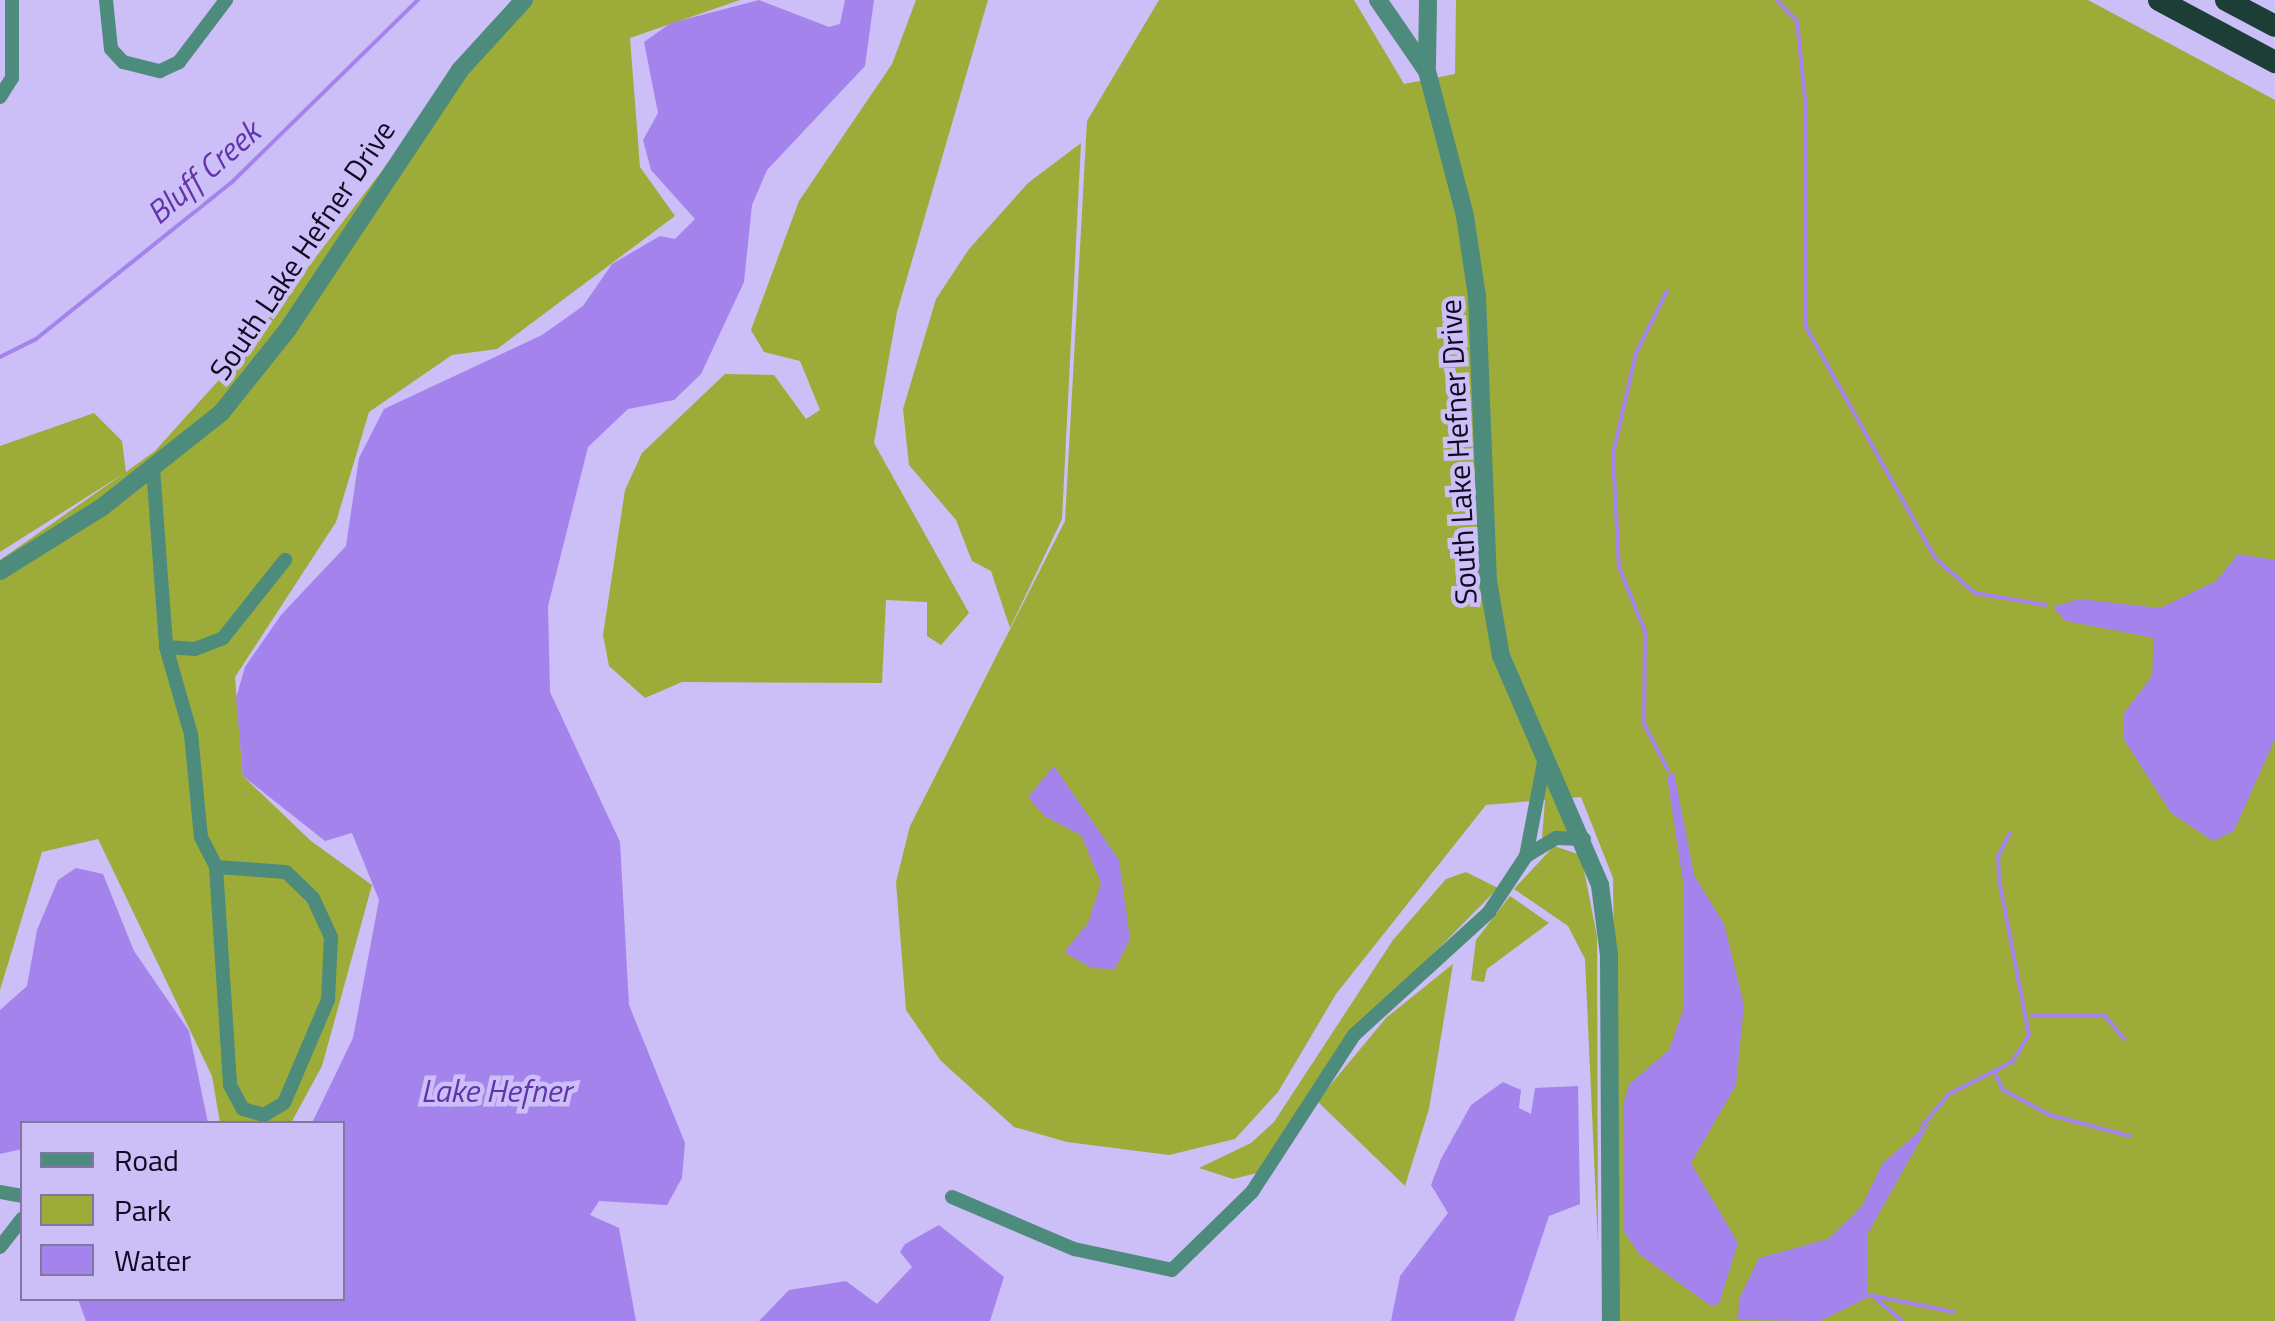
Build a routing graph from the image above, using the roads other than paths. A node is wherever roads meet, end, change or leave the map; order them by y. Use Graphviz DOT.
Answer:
graph roads {
  1 [pos="12,0"];
  2 [pos="106,0"];
  3 [pos="226,0"];
  4 [pos="524,0"];
  5 [pos="1378,0"];
  6 [pos="1428,0"];
  7 [pos="2159,0"];
  8 [pos="2226,0"];
  9 [pos="2275,26"];
  10 [pos="2275,62"];
  11 [pos="1428,71"];
  12 [pos="3,95"];
  13 [pos="153,468"];
  14 [pos="285,560"];
  15 [pos="0,571"];
  16 [pos="166,646"];
  17 [pos="1546,756"];
  18 [pos="1584,839"];
  19 [pos="1526,856"];
  20 [pos="216,868"];
  21 [pos="952,1197"];
  22 [pos="20,1222"];
  23 [pos="0,1247"];
  24 [pos="1611,1321"];
  1 -- 12 [label="street"];
  2 -- 3 [label="street"];
  4 -- 13 [label="street, South Lake Hefner Drive"];
  5 -- 11 [label="street, South Lake Hefner Drive"];
  6 -- 11 [label="street"];
  7 -- 10 [label="highway"];
  8 -- 9 [label="highway"];
  11 -- 17 [label="street, South Lake Hefner Drive"];
  13 -- 15 [label="street, South Lake Hefner Drive"];
  13 -- 16 [label="street"];
  14 -- 16 [label="street"];
  16 -- 20 [label="street"];
  17 -- 18 [label="street, South Lake Hefner Drive"];
  17 -- 19 [label="street"];
  18 -- 19 [label="street"];
  18 -- 24 [label="street, South Lake Hefner Drive"];
  19 -- 21 [label="street"];
  20 -- 20 [label="street"];
  22 -- 23 [label="street"];
}
